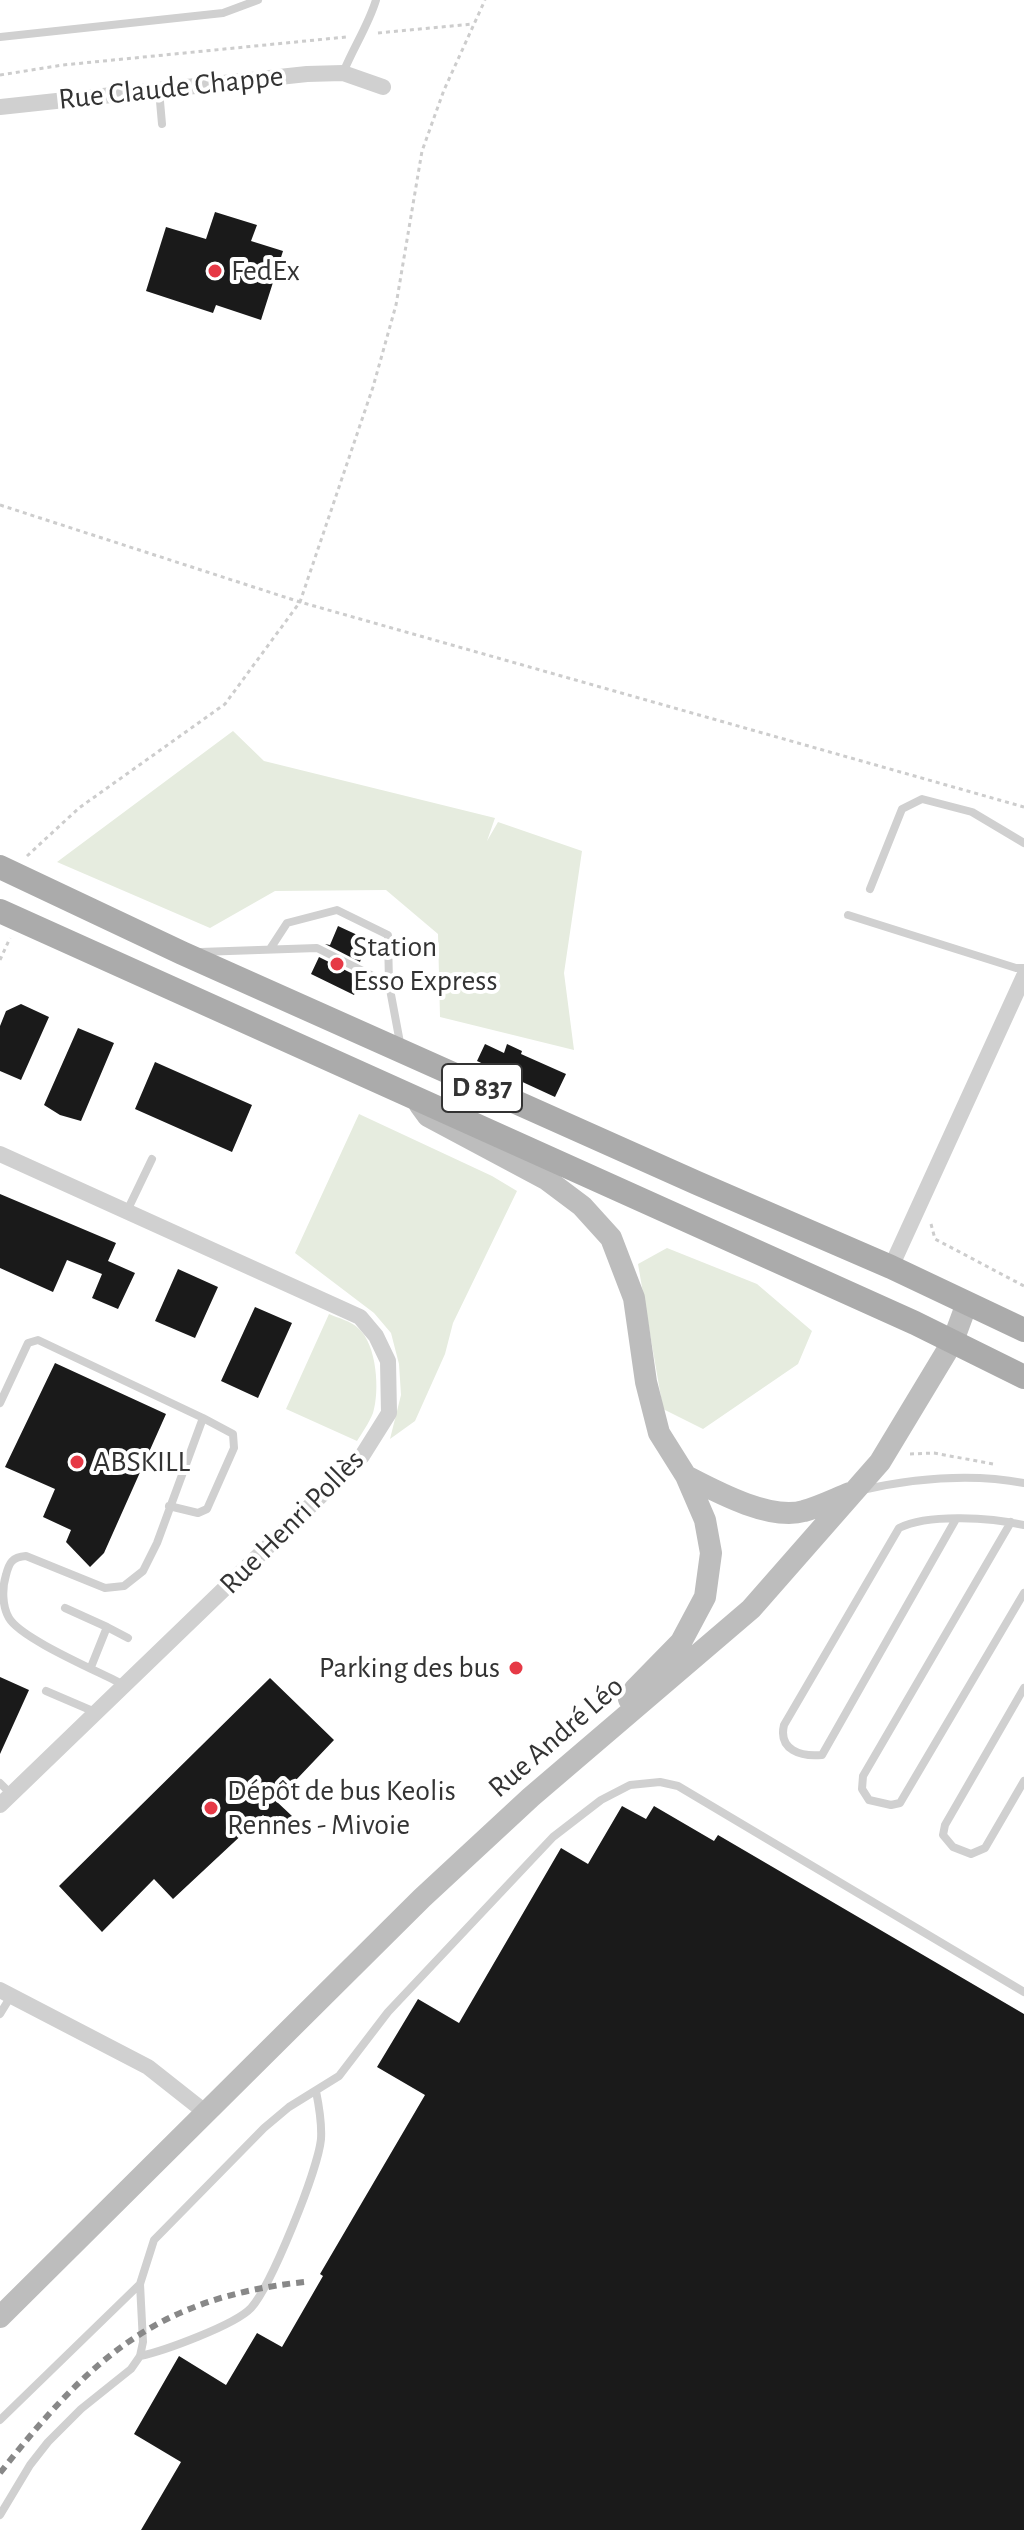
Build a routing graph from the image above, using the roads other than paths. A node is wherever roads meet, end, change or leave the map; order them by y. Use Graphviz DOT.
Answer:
graph roads {
  1 [pos="258,0"];
  2 [pos="376,0"];
  3 [pos="0,37"];
  4 [pos="343,73"];
  5 [pos="383,87"];
  6 [pos="159,90"];
  7 [pos="0,107"];
  8 [pos="162,124"];
  9 [pos="1024,843"];
  10 [pos="5,869"];
  11 [pos="870,889"];
  12 [pos="0,911"];
  13 [pos="848,915"];
  14 [pos="270,949"];
  15 [pos="182,953"];
  16 [pos="1024,968"];
  17 [pos="1024,976"];
  18 [pos="389,984"];
  19 [pos="402,1052"];
  20 [pos="412,1095"];
  21 [pos="0,1154"];
  22 [pos="152,1159"];
  23 [pos="127,1212"];
  24 [pos="891,1267"];
  25 [pos="967,1303"];
  26 [pos="1024,1330"];
  27 [pos="953,1341"];
  28 [pos="1024,1377"];
  29 [pos="0,1403"];
  30 [pos="203,1418"];
  31 [pos="686,1476"];
  32 [pos="1024,1483"];
  33 [pos="857,1491"];
  34 [pos="169,1506"];
  35 [pos="956,1519"];
  36 [pos="1011,1522"];
  37 [pos="1024,1525"];
  38 [pos="4,1560"];
  39 [pos="1024,1593"];
  40 [pos="65,1608"];
  41 [pos="107,1627"];
  42 [pos="128,1638"];
  43 [pos="91,1667"];
  44 [pos="124,1685"];
  45 [pos="1024,1688"];
  46 [pos="46,1691"];
  47 [pos="96,1712"];
  48 [pos="613,1726"];
  49 [pos="1024,1781"];
  50 [pos="4,1794"];
  51 [pos="1024,1992"];
  52 [pos="6,1993"];
  53 [pos="0,2014"];
  54 [pos="316,2091"];
  55 [pos="205,2112"];
  56 [pos="140,2284"];
  57 [pos="0,2317"];
  58 [pos="140,2356"];
  59 [pos="0,2420"];
  60 [pos="0,2515"];
  1 -- 3 [label="lane"];
  2 -- 4 [label="lane"];
  4 -- 5 [label="street, Rue Claude Chappe"];
  4 -- 6 [label="street, Rue Claude Chappe"];
  6 -- 7 [label="street, Rue Claude Chappe"];
  6 -- 8 [label="lane"];
  9 -- 11 [label="lane"];
  10 -- 15 [label="main road, D 837"];
  12 -- 20 [label="main road, D 837"];
  13 -- 16 [label="lane"];
  14 -- 15 [label="lane"];
  14 -- 18 [label="lane"];
  14 -- 18 [label="lane"];
  15 -- 19 [label="main road, D 837"];
  17 -- 24 [label="street"];
  18 -- 19 [label="lane"];
  19 -- 24 [label="main road, D 837"];
  20 -- 27 [label="main road, D 837"];
  20 -- 31 [label="street"];
  21 -- 23 [label="street, Rue Henri Pollès"];
  22 -- 23 [label="lane"];
  23 -- 44 [label="street, Rue Henri Pollès"];
  24 -- 25 [label="main road, D 837"];
  25 -- 26 [label="main road, D 837"];
  25 -- 27 [label="street, Rue André Léo"];
  27 -- 28 [label="main road, D 837"];
  27 -- 33 [label="street, Rue André Léo"];
  29 -- 30 [label="lane"];
  30 -- 34 [label="lane"];
  30 -- 34 [label="lane"];
  31 -- 33 [label="street"];
  31 -- 48 [label="street"];
  32 -- 33 [label="lane"];
  33 -- 48 [label="street, Rue André Léo"];
  34 -- 38 [label="lane"];
  35 -- 35 [label="lane"];
  35 -- 36 [label="lane"];
  36 -- 37 [label="lane"];
  36 -- 39 [label="lane"];
  38 -- 43 [label="lane"];
  40 -- 41 [label="lane"];
  41 -- 42 [label="lane"];
  41 -- 43 [label="lane"];
  43 -- 44 [label="lane"];
  44 -- 47 [label="street, Rue Henri Pollès"];
  45 -- 49 [label="lane"];
  46 -- 47 [label="lane"];
  47 -- 50 [label="street, Rue Henri Pollès"];
  48 -- 55 [label="street, Rue André Léo"];
  51 -- 54 [label="lane"];
  52 -- 53 [label="lane"];
  52 -- 55 [label="street"];
  54 -- 56 [label="lane"];
  54 -- 58 [label="lane"];
  55 -- 57 [label="street, Rue André Léo"];
  56 -- 58 [label="lane"];
  56 -- 59 [label="lane"];
  58 -- 60 [label="lane"];
}
